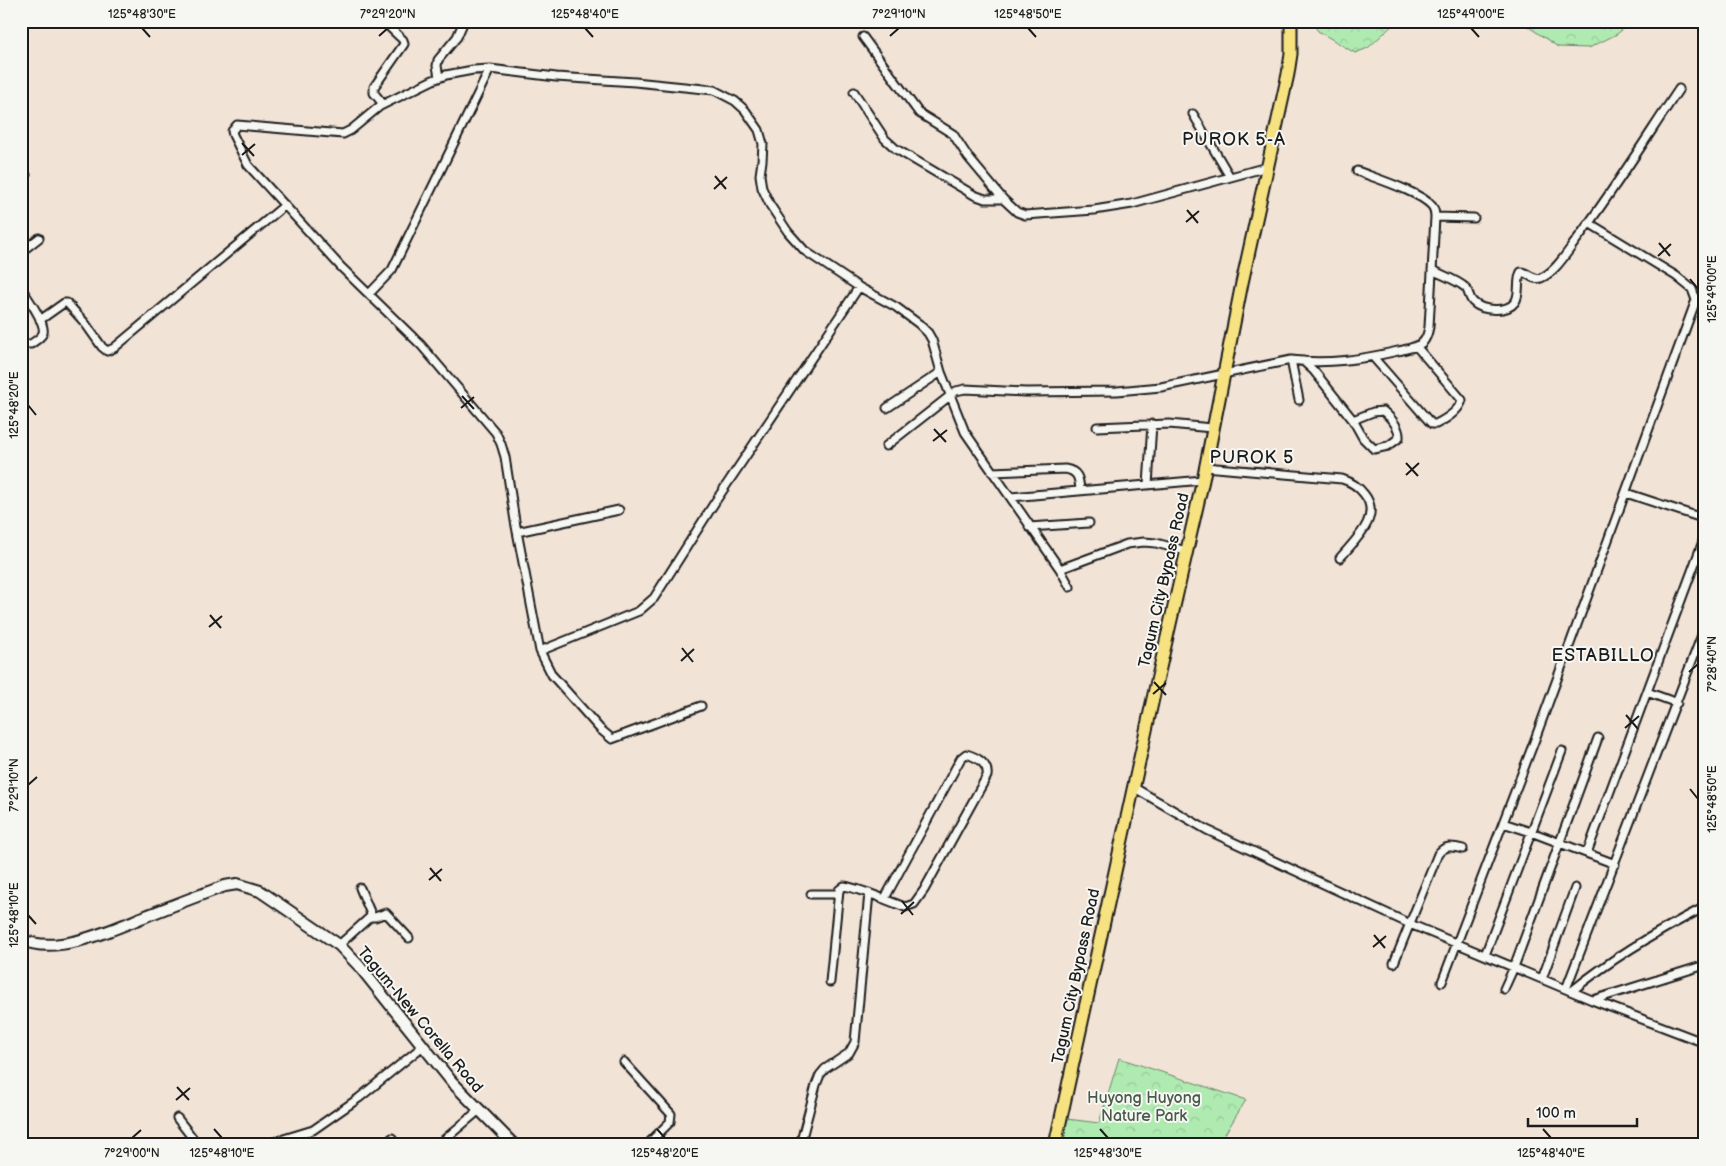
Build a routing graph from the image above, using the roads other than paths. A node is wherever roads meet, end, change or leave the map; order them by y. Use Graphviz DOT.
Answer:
graph roads {
  1 [pos="383,21"];
  2 [pos="464,21"];
  3 [pos="1291,21"];
  4 [pos="864,37"];
  5 [pos="490,69"];
  6 [pos="439,77"];
  7 [pos="1679,89"];
  8 [pos="854,92"];
  9 [pos="383,104"];
  10 [pos="1193,114"];
  11 [pos="1267,167"];
  12 [pos="1357,171"];
  13 [pos="1230,177"];
  14 [pos="1003,199"];
  15 [pos="285,205"];
  16 [pos="1435,217"];
  17 [pos="1474,218"];
  18 [pos="1590,223"];
  19 [pos="39,238"];
  20 [pos="21,252"];
  21 [pos="1432,270"];
  22 [pos="859,287"];
  23 [pos="21,288"];
  24 [pos="369,294"];
  25 [pos="1696,300"];
  26 [pos="1705,304"];
  27 [pos="40,320"];
  28 [pos="21,340"];
  29 [pos="1416,346"];
  30 [pos="1374,356"];
  31 [pos="1291,360"];
  32 [pos="1303,361"];
  33 [pos="941,372"];
  34 [pos="1224,374"];
  35 [pos="951,395"];
  36 [pos="1299,400"];
  37 [pos="888,408"];
  38 [pos="1353,420"];
  39 [pos="1152,424"];
  40 [pos="1097,427"];
  41 [pos="1212,428"];
  42 [pos="886,446"];
  43 [pos="1205,467"];
  44 [pos="992,472"];
  45 [pos="1203,480"];
  46 [pos="1148,484"];
  47 [pos="1080,490"];
  48 [pos="1626,493"];
  49 [pos="1011,497"];
  50 [pos="619,510"];
  51 [pos="1705,519"];
  52 [pos="1089,523"];
  53 [pos="1030,527"];
  54 [pos="517,532"];
  55 [pos="1705,536"];
  56 [pos="1186,551"];
  57 [pos="1340,558"];
  58 [pos="1060,569"];
  59 [pos="1070,586"];
  60 [pos="1705,627"];
  61 [pos="540,651"];
  62 [pos="1647,692"];
  63 [pos="1676,703"];
  64 [pos="701,706"];
  65 [pos="1598,738"];
  66 [pos="1562,751"];
  67 [pos="1133,787"];
  68 [pos="1503,823"];
  69 [pos="1531,832"];
  70 [pos="1559,844"];
  71 [pos="1463,849"];
  72 [pos="1587,853"];
  73 [pos="1615,864"];
  74 [pos="360,888"];
  75 [pos="1575,888"];
  76 [pos="811,894"];
  77 [pos="838,894"];
  78 [pos="869,894"];
  79 [pos="885,898"];
  80 [pos="1705,907"];
  81 [pos="370,917"];
  82 [pos="1410,924"];
  83 [pos="409,938"];
  84 [pos="23,942"];
  85 [pos="1458,944"];
  86 [pos="339,946"];
  87 [pos="1485,955"];
  88 [pos="1394,963"];
  89 [pos="1705,965"];
  90 [pos="1514,967"];
  91 [pos="1542,979"];
  92 [pos="830,982"];
  93 [pos="1442,982"];
  94 [pos="1504,989"];
  95 [pos="1569,990"];
  96 [pos="1592,1000"];
  97 [pos="1705,1043"];
  98 [pos="423,1046"];
  99 [pos="624,1062"];
  100 [pos="478,1111"];
  101 [pos="177,1118"];
  102 [pos="392,1138"];
  103 [pos="512,1144"];
  104 [pos="198,1145"];
  105 [pos="264,1145"];
  106 [pos="383,1145"];
  107 [pos="438,1145"];
  108 [pos="647,1145"];
  109 [pos="800,1145"];
  110 [pos="1055,1145"];
  1 -- 9 [label="street"];
  2 -- 6 [label="street"];
  3 -- 11 [label="main road, Tagum City Bypass Road"];
  4 -- 14 [label="street"];
  5 -- 6 [label="street"];
  5 -- 22 [label="street"];
  5 -- 24 [label="street"];
  6 -- 9 [label="street"];
  7 -- 18 [label="street"];
  8 -- 14 [label="street"];
  9 -- 15 [label="street"];
  10 -- 13 [label="street"];
  11 -- 13 [label="street"];
  11 -- 34 [label="main road, Tagum City Bypass Road"];
  12 -- 16 [label="street"];
  13 -- 14 [label="street"];
  15 -- 24 [label="street"];
  15 -- 27 [label="street"];
  16 -- 17 [label="street"];
  16 -- 21 [label="street"];
  18 -- 21 [label="street"];
  18 -- 25 [label="street"];
  19 -- 20 [label="street"];
  21 -- 29 [label="street"];
  22 -- 33 [label="street"];
  22 -- 61 [label="street"];
  23 -- 27 [label="street"];
  24 -- 54 [label="street"];
  25 -- 26 [label="street"];
  25 -- 48 [label="street"];
  27 -- 28 [label="street"];
  29 -- 30 [label="street"];
  29 -- 30 [label="street"];
  30 -- 32 [label="street"];
  31 -- 32 [label="street"];
  31 -- 34 [label="street"];
  31 -- 36 [label="street"];
  32 -- 38 [label="street"];
  33 -- 35 [label="street"];
  33 -- 37 [label="street"];
  34 -- 35 [label="street"];
  34 -- 41 [label="main road, Tagum City Bypass Road"];
  35 -- 42 [label="street"];
  35 -- 44 [label="street"];
  38 -- 38 [label="street"];
  39 -- 40 [label="street"];
  39 -- 41 [label="street"];
  39 -- 46 [label="street"];
  41 -- 43 [label="main road, Tagum City Bypass Road"];
  43 -- 45 [label="main road, Tagum City Bypass Road"];
  43 -- 57 [label="street"];
  44 -- 47 [label="street"];
  44 -- 49 [label="street"];
  45 -- 46 [label="street"];
  45 -- 56 [label="main road, Tagum City Bypass Road"];
  46 -- 47 [label="street"];
  47 -- 49 [label="street"];
  48 -- 51 [label="street"];
  48 -- 68 [label="street"];
  49 -- 53 [label="street"];
  50 -- 54 [label="street"];
  52 -- 53 [label="street"];
  53 -- 58 [label="street"];
  54 -- 61 [label="street"];
  55 -- 62 [label="street"];
  56 -- 58 [label="street"];
  56 -- 67 [label="main road, Tagum City Bypass Road"];
  58 -- 59 [label="street"];
  60 -- 63 [label="street"];
  61 -- 64 [label="street"];
  62 -- 63 [label="street"];
  62 -- 72 [label="street"];
  63 -- 73 [label="street"];
  65 -- 70 [label="street"];
  66 -- 69 [label="street"];
  67 -- 82 [label="street"];
  67 -- 110 [label="main road, Tagum City Bypass Road"];
  68 -- 69 [label="street"];
  68 -- 85 [label="street"];
  69 -- 70 [label="street"];
  69 -- 87 [label="street"];
  70 -- 72 [label="street"];
  70 -- 90 [label="street"];
  71 -- 82 [label="street"];
  72 -- 73 [label="street"];
  73 -- 95 [label="street"];
  74 -- 81 [label="street"];
  75 -- 91 [label="street"];
  76 -- 77 [label="street"];
  77 -- 78 [label="street"];
  77 -- 92 [label="street"];
  78 -- 79 [label="street"];
  78 -- 109 [label="street"];
  79 -- 79 [label="street"];
  80 -- 95 [label="street"];
  81 -- 83 [label="street"];
  81 -- 86 [label="street"];
  82 -- 85 [label="street"];
  82 -- 88 [label="street"];
  84 -- 86 [label="main road, Tagum-New Corella Road"];
  85 -- 87 [label="street"];
  85 -- 93 [label="street"];
  86 -- 98 [label="main road, Tagum-New Corella Road"];
  87 -- 90 [label="street"];
  89 -- 96 [label="street"];
  90 -- 91 [label="street"];
  90 -- 94 [label="street"];
  91 -- 95 [label="street"];
  95 -- 96 [label="street"];
  96 -- 97 [label="street"];
  98 -- 100 [label="main road, Tagum-New Corella Road"];
  98 -- 105 [label="street"];
  99 -- 108 [label="street"];
  100 -- 103 [label="main road, Tagum-New Corella Road"];
  100 -- 107 [label="street"];
  101 -- 104 [label="street"];
  102 -- 106 [label="street"];
}
